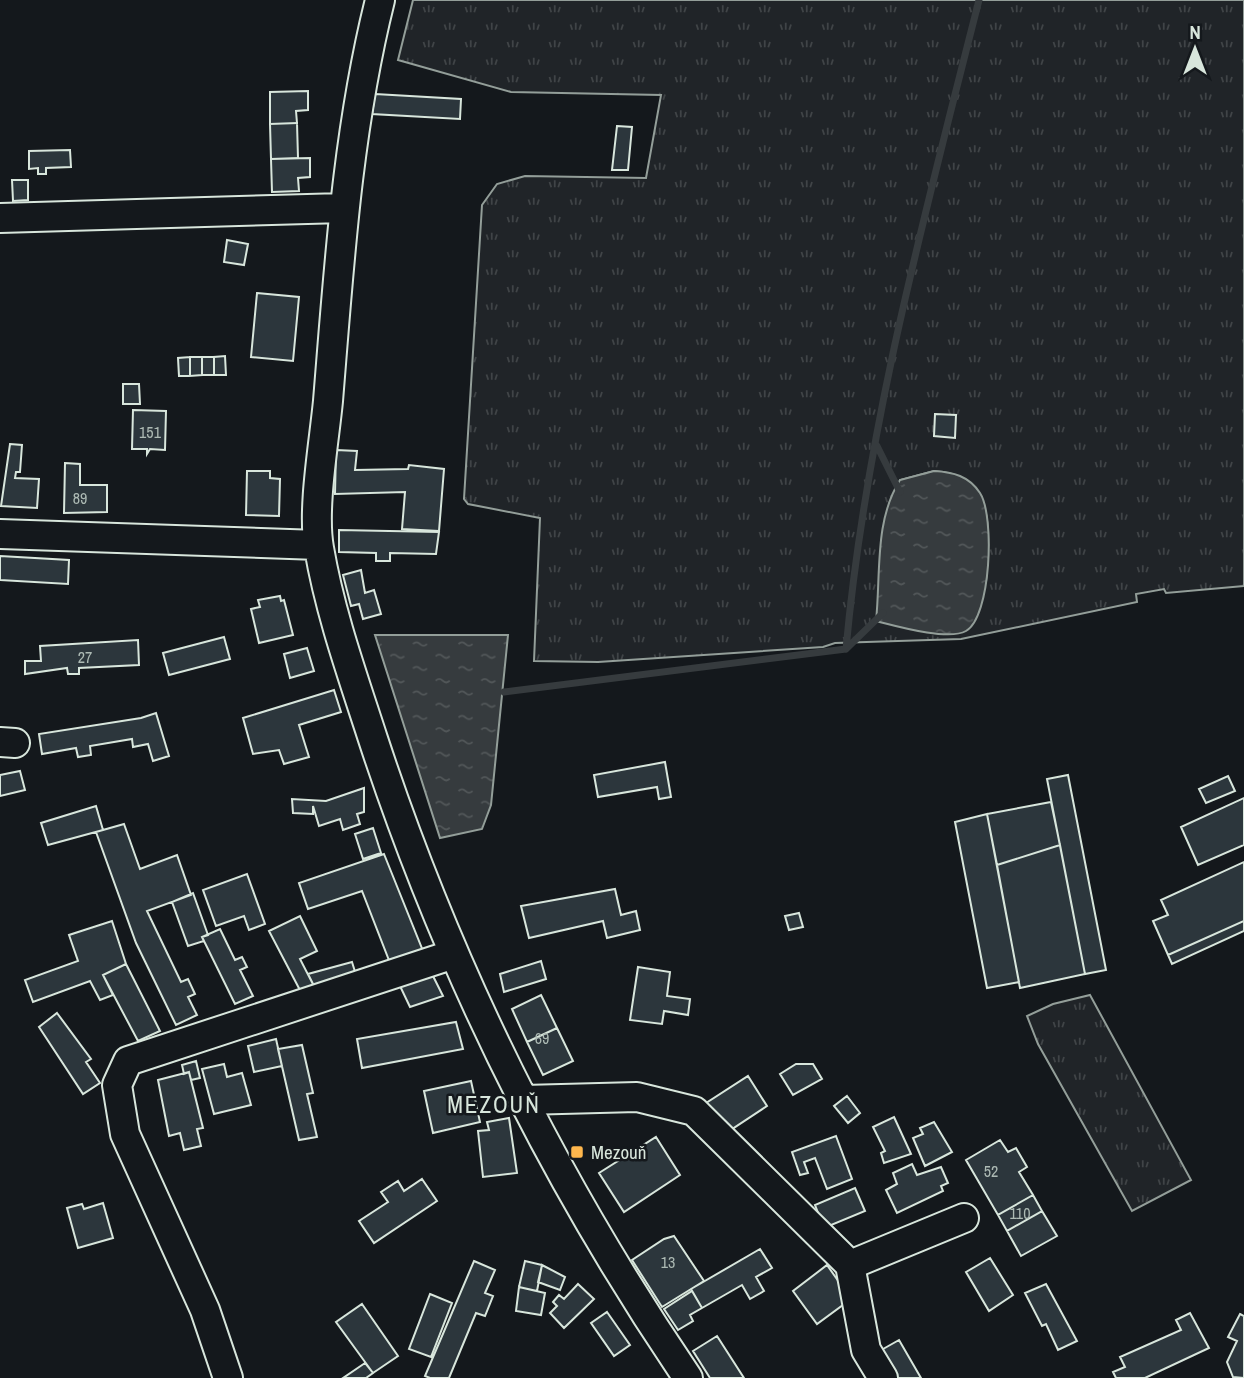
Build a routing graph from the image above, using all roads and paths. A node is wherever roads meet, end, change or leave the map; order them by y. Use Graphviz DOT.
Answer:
graph roads {
  1 [pos="380,0"];
  2 [pos="344,208"];
  3 [pos="0,218"];
  4 [pos="0,534"];
  5 [pos="318,545"];
  6 [pos="454,954"];
  7 [pos="524,1100"];
  8 [pos="964,1218"];
  9 [pos="850,1265"];
  10 [pos="228,1378"];
  11 [pos="688,1378"];
  12 [pos="883,1378"];
  1 -- 2 [label="street"];
  2 -- 3 [label="street"];
  2 -- 5 [label="street"];
  4 -- 5 [label="street"];
  5 -- 6 [label="street"];
  6 -- 7 [label="street"];
  6 -- 10 [label="street"];
  7 -- 9 [label="street"];
  7 -- 11 [label="street"];
  8 -- 9 [label="street"];
  9 -- 12 [label="street"];
}
